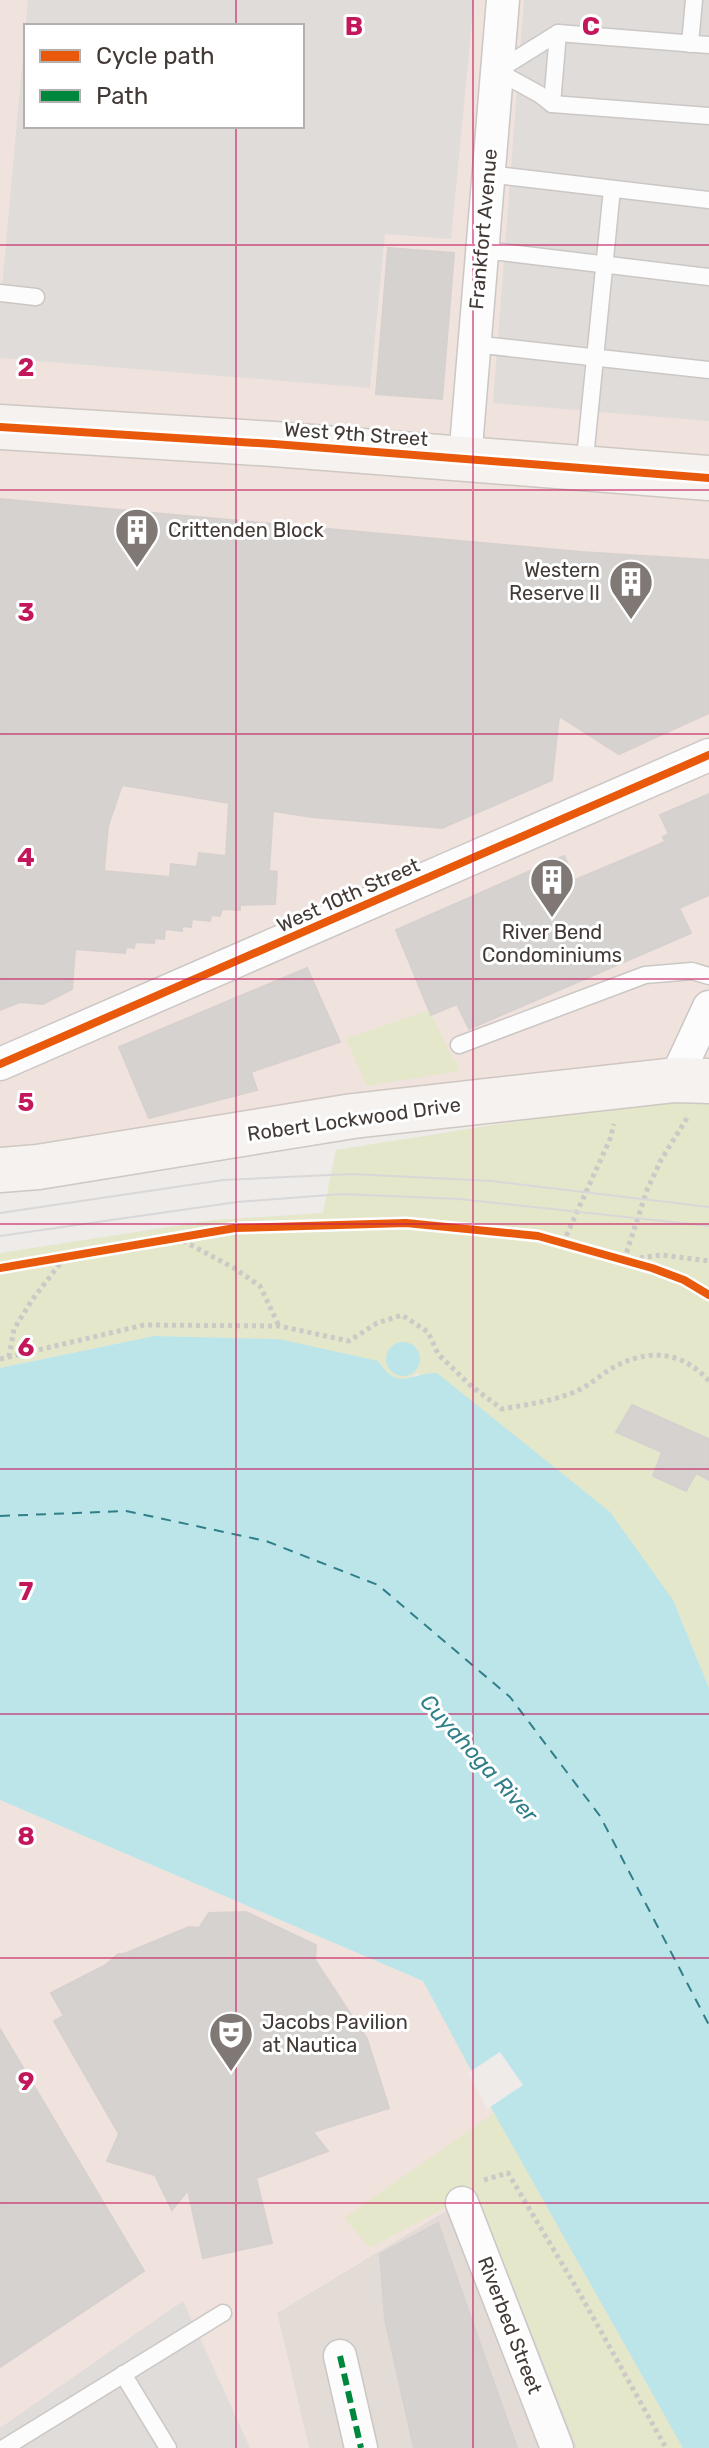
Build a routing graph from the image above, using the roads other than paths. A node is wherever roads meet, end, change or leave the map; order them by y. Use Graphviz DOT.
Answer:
graph roads {
  1 [pos="503,0"];
  2 [pos="694,0"];
  3 [pos="558,33"];
  4 [pos="690,44"];
  5 [pos="709,45"];
  6 [pos="497,71"];
  7 [pos="552,104"];
  8 [pos="709,116"];
  9 [pos="488,174"];
  10 [pos="612,189"];
  11 [pos="709,200"];
  12 [pos="481,252"];
  13 [pos="604,265"];
  14 [pos="709,277"];
  15 [pos="0,293"];
  16 [pos="36,297"];
  17 [pos="473,344"];
  18 [pos="594,357"];
  19 [pos="709,370"];
  20 [pos="0,427"];
  21 [pos="465,459"];
  22 [pos="584,470"];
  23 [pos="709,478"];
  24 [pos="709,755"];
  25 [pos="709,976"];
  26 [pos="709,1007"];
  27 [pos="459,1045"];
  28 [pos="0,1064"];
  29 [pos="692,1090"];
  30 [pos="0,1170"];
  31 [pos="462,2203"];
  32 [pos="223,2313"];
  33 [pos="340,2356"];
  34 [pos="123,2374"];
  35 [pos="4,2448"];
  36 [pos="168,2448"];
  37 [pos="361,2448"];
  38 [pos="557,2448"];
  1 -- 6 [label="street, Frankfort Avenue"];
  2 -- 4 [label="lane"];
  3 -- 4 [label="lane"];
  3 -- 6 [label="lane"];
  3 -- 7 [label="lane"];
  4 -- 5 [label="lane"];
  6 -- 7 [label="lane"];
  6 -- 9 [label="street, Frankfort Avenue"];
  7 -- 8 [label="lane"];
  9 -- 10 [label="lane"];
  9 -- 12 [label="street, Frankfort Avenue"];
  10 -- 11 [label="lane"];
  10 -- 13 [label="lane"];
  12 -- 13 [label="lane"];
  12 -- 17 [label="street, Frankfort Avenue"];
  13 -- 14 [label="lane"];
  13 -- 18 [label="lane"];
  15 -- 16 [label="lane"];
  17 -- 18 [label="lane"];
  17 -- 21 [label="street, Frankfort Avenue"];
  18 -- 19 [label="lane"];
  18 -- 22 [label="lane"];
  20 -- 21 [label="street, West 9th Street"];
  21 -- 22 [label="street, West 9th Street"];
  22 -- 23 [label="street, West 9th Street"];
  24 -- 28 [label="street, West 10th Street"];
  25 -- 27 [label="lane"];
  26 -- 29 [label="street"];
  29 -- 30 [label="street, Robert Lockwood Drive"];
  31 -- 38 [label="street, Riverbed Street"];
  32 -- 34 [label="lane"];
  33 -- 37 [label="street"];
  34 -- 35 [label="lane"];
  34 -- 36 [label="lane"];
}
